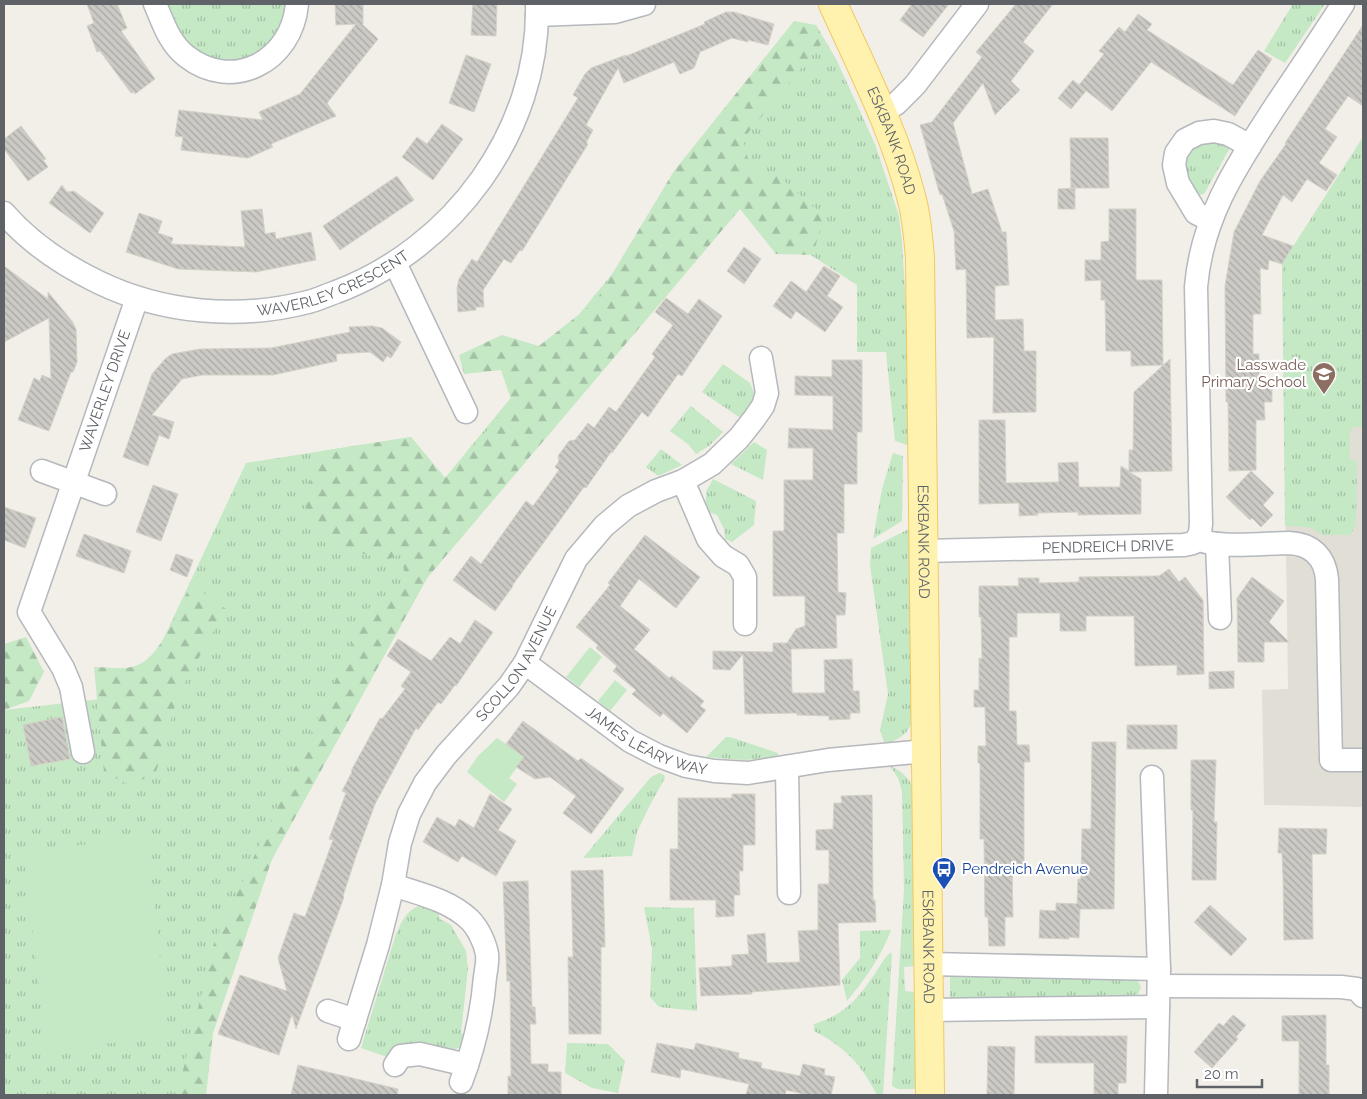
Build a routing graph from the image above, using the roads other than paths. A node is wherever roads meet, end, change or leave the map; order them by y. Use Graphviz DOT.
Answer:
graph roads {
  1 [pos="155,4"];
  2 [pos="297,4"];
  3 [pos="644,4"];
  4 [pos="834,4"];
  5 [pos="977,4"];
  6 [pos="1343,4"];
  7 [pos="537,9"];
  8 [pos="881,111"];
  9 [pos="1250,146"];
  10 [pos="4,213"];
  11 [pos="1210,220"];
  12 [pos="395,263"];
  13 [pos="137,298"];
  14 [pos="761,358"];
  15 [pos="466,412"];
  16 [pos="42,471"];
  17 [pos="684,480"];
  18 [pos="73,482"];
  19 [pos="105,494"];
  20 [pos="1207,541"];
  21 [pos="924,551"];
  22 [pos="1220,618"];
  23 [pos="746,624"];
  24 [pos="525,662"];
  25 [pos="926,751"];
  26 [pos="83,752"];
  27 [pos="1363,760"];
  28 [pos="787,768"];
  29 [pos="1152,777"];
  30 [pos="782,881"];
  31 [pos="393,885"];
  32 [pos="930,964"];
  33 [pos="1158,987"];
  34 [pos="1361,987"];
  35 [pos="930,1010"];
  36 [pos="328,1011"];
  37 [pos="395,1065"];
  38 [pos="930,1095"];
  39 [pos="1156,1095"];
  1 -- 2 [label="street"];
  3 -- 7 [label="street, WAVERLEY CRESCENT"];
  4 -- 8 [label="main road, ESKBANK ROAD"];
  5 -- 8 [label="street"];
  6 -- 9 [label="street"];
  7 -- 12 [label="street, WAVERLEY CRESCENT"];
  8 -- 21 [label="main road, ESKBANK ROAD"];
  9 -- 11 [label="street"];
  9 -- 11 [label="street"];
  10 -- 13 [label="street, WAVERLEY CRESCENT"];
  11 -- 20 [label="street"];
  12 -- 13 [label="street, WAVERLEY CRESCENT"];
  12 -- 15 [label="street"];
  13 -- 18 [label="street, WAVERLEY DRIVE"];
  14 -- 17 [label="street, SCOLLON AVENUE"];
  16 -- 18 [label="street"];
  17 -- 23 [label="street"];
  17 -- 24 [label="street, SCOLLON AVENUE"];
  18 -- 19 [label="street"];
  18 -- 26 [label="street, WAVERLEY DRIVE"];
  20 -- 21 [label="street, PENDREICH DRIVE"];
  20 -- 22 [label="street"];
  20 -- 27 [label="street, PENDREICH DRIVE"];
  21 -- 25 [label="main road, ESKBANK ROAD"];
  24 -- 28 [label="street, JAMES LEARY WAY"];
  24 -- 31 [label="street, SCOLLON AVENUE"];
  25 -- 28 [label="street, JAMES LEARY WAY"];
  25 -- 32 [label="main road, ESKBANK ROAD"];
  28 -- 30 [label="street"];
  29 -- 33 [label="street"];
  31 -- 36 [label="street, SCOLLON AVENUE"];
  31 -- 37 [label="street"];
  32 -- 33 [label="street"];
  32 -- 35 [label="main road, ESKBANK ROAD"];
  33 -- 34 [label="street"];
  33 -- 35 [label="street"];
  33 -- 39 [label="street"];
  35 -- 38 [label="main road, ESKBANK ROAD"];
}
